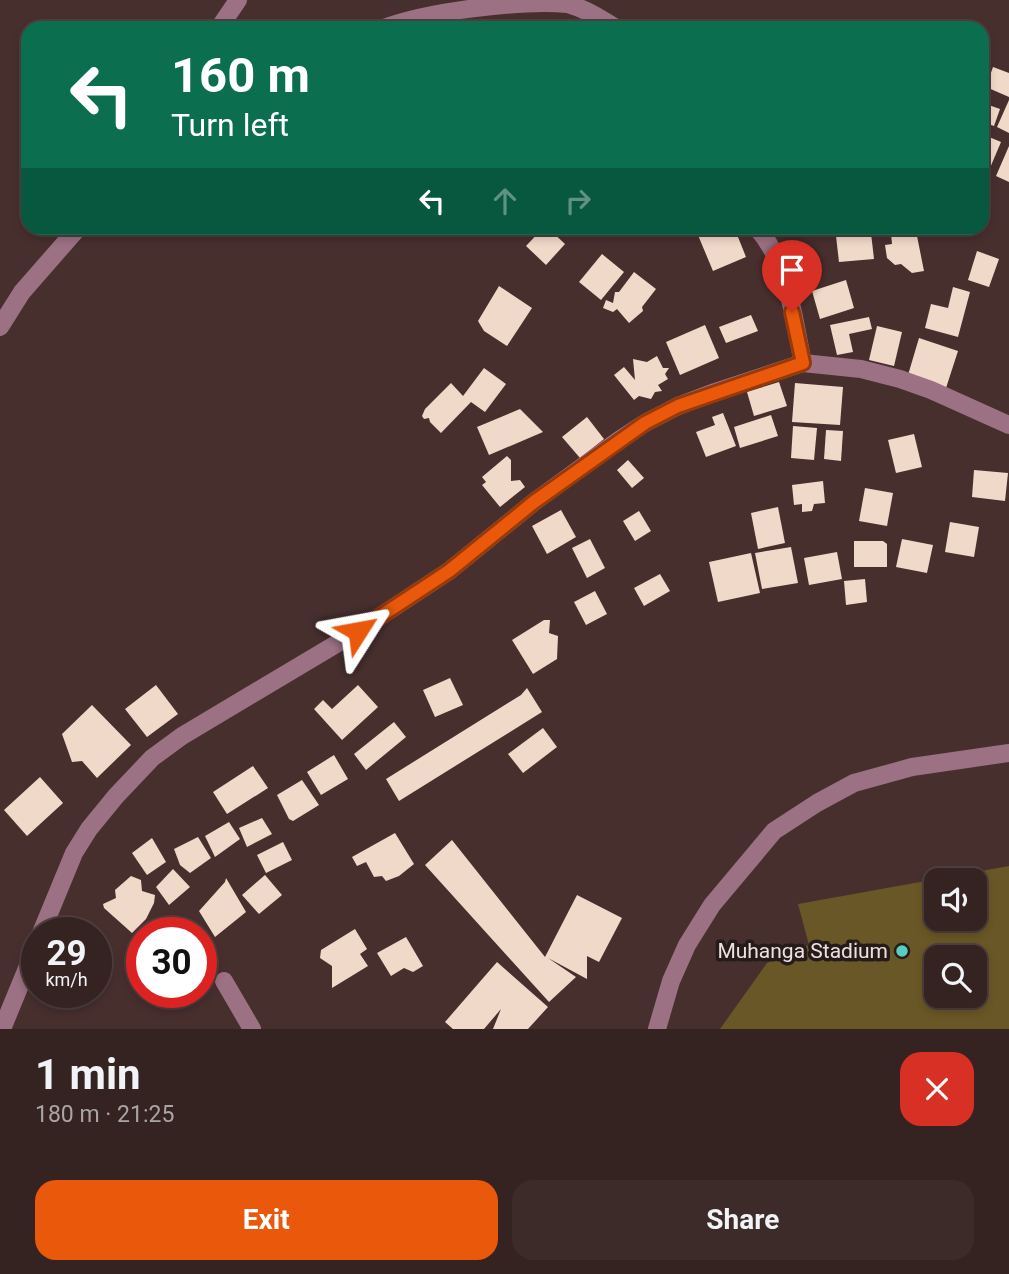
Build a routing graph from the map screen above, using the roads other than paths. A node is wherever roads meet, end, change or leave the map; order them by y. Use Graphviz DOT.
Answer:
graph roads {
  1 [pos="238,0"];
  2 [pos="224,21"];
  3 [pos="403,21"];
  4 [pos="605,21"];
  5 [pos="72,235"];
  6 [pos="762,235"];
  7 [pos="0,327"];
  8 [pos="803,363"];
  9 [pos="1009,425"];
  10 [pos="1009,753"];
  11 [pos="47,917"];
  12 [pos="224,981"];
  13 [pos="21,983"];
  14 [pos="2,1029"];
  15 [pos="252,1029"];
  16 [pos="657,1029"];
  1 -- 2 [label="street"];
  3 -- 4 [label="street"];
  5 -- 7 [label="street"];
  6 -- 8 [label="street"];
  8 -- 9 [label="street"];
  8 -- 11 [label="street"];
  10 -- 16 [label="street"];
  12 -- 15 [label="street"];
  13 -- 14 [label="street"];
}
